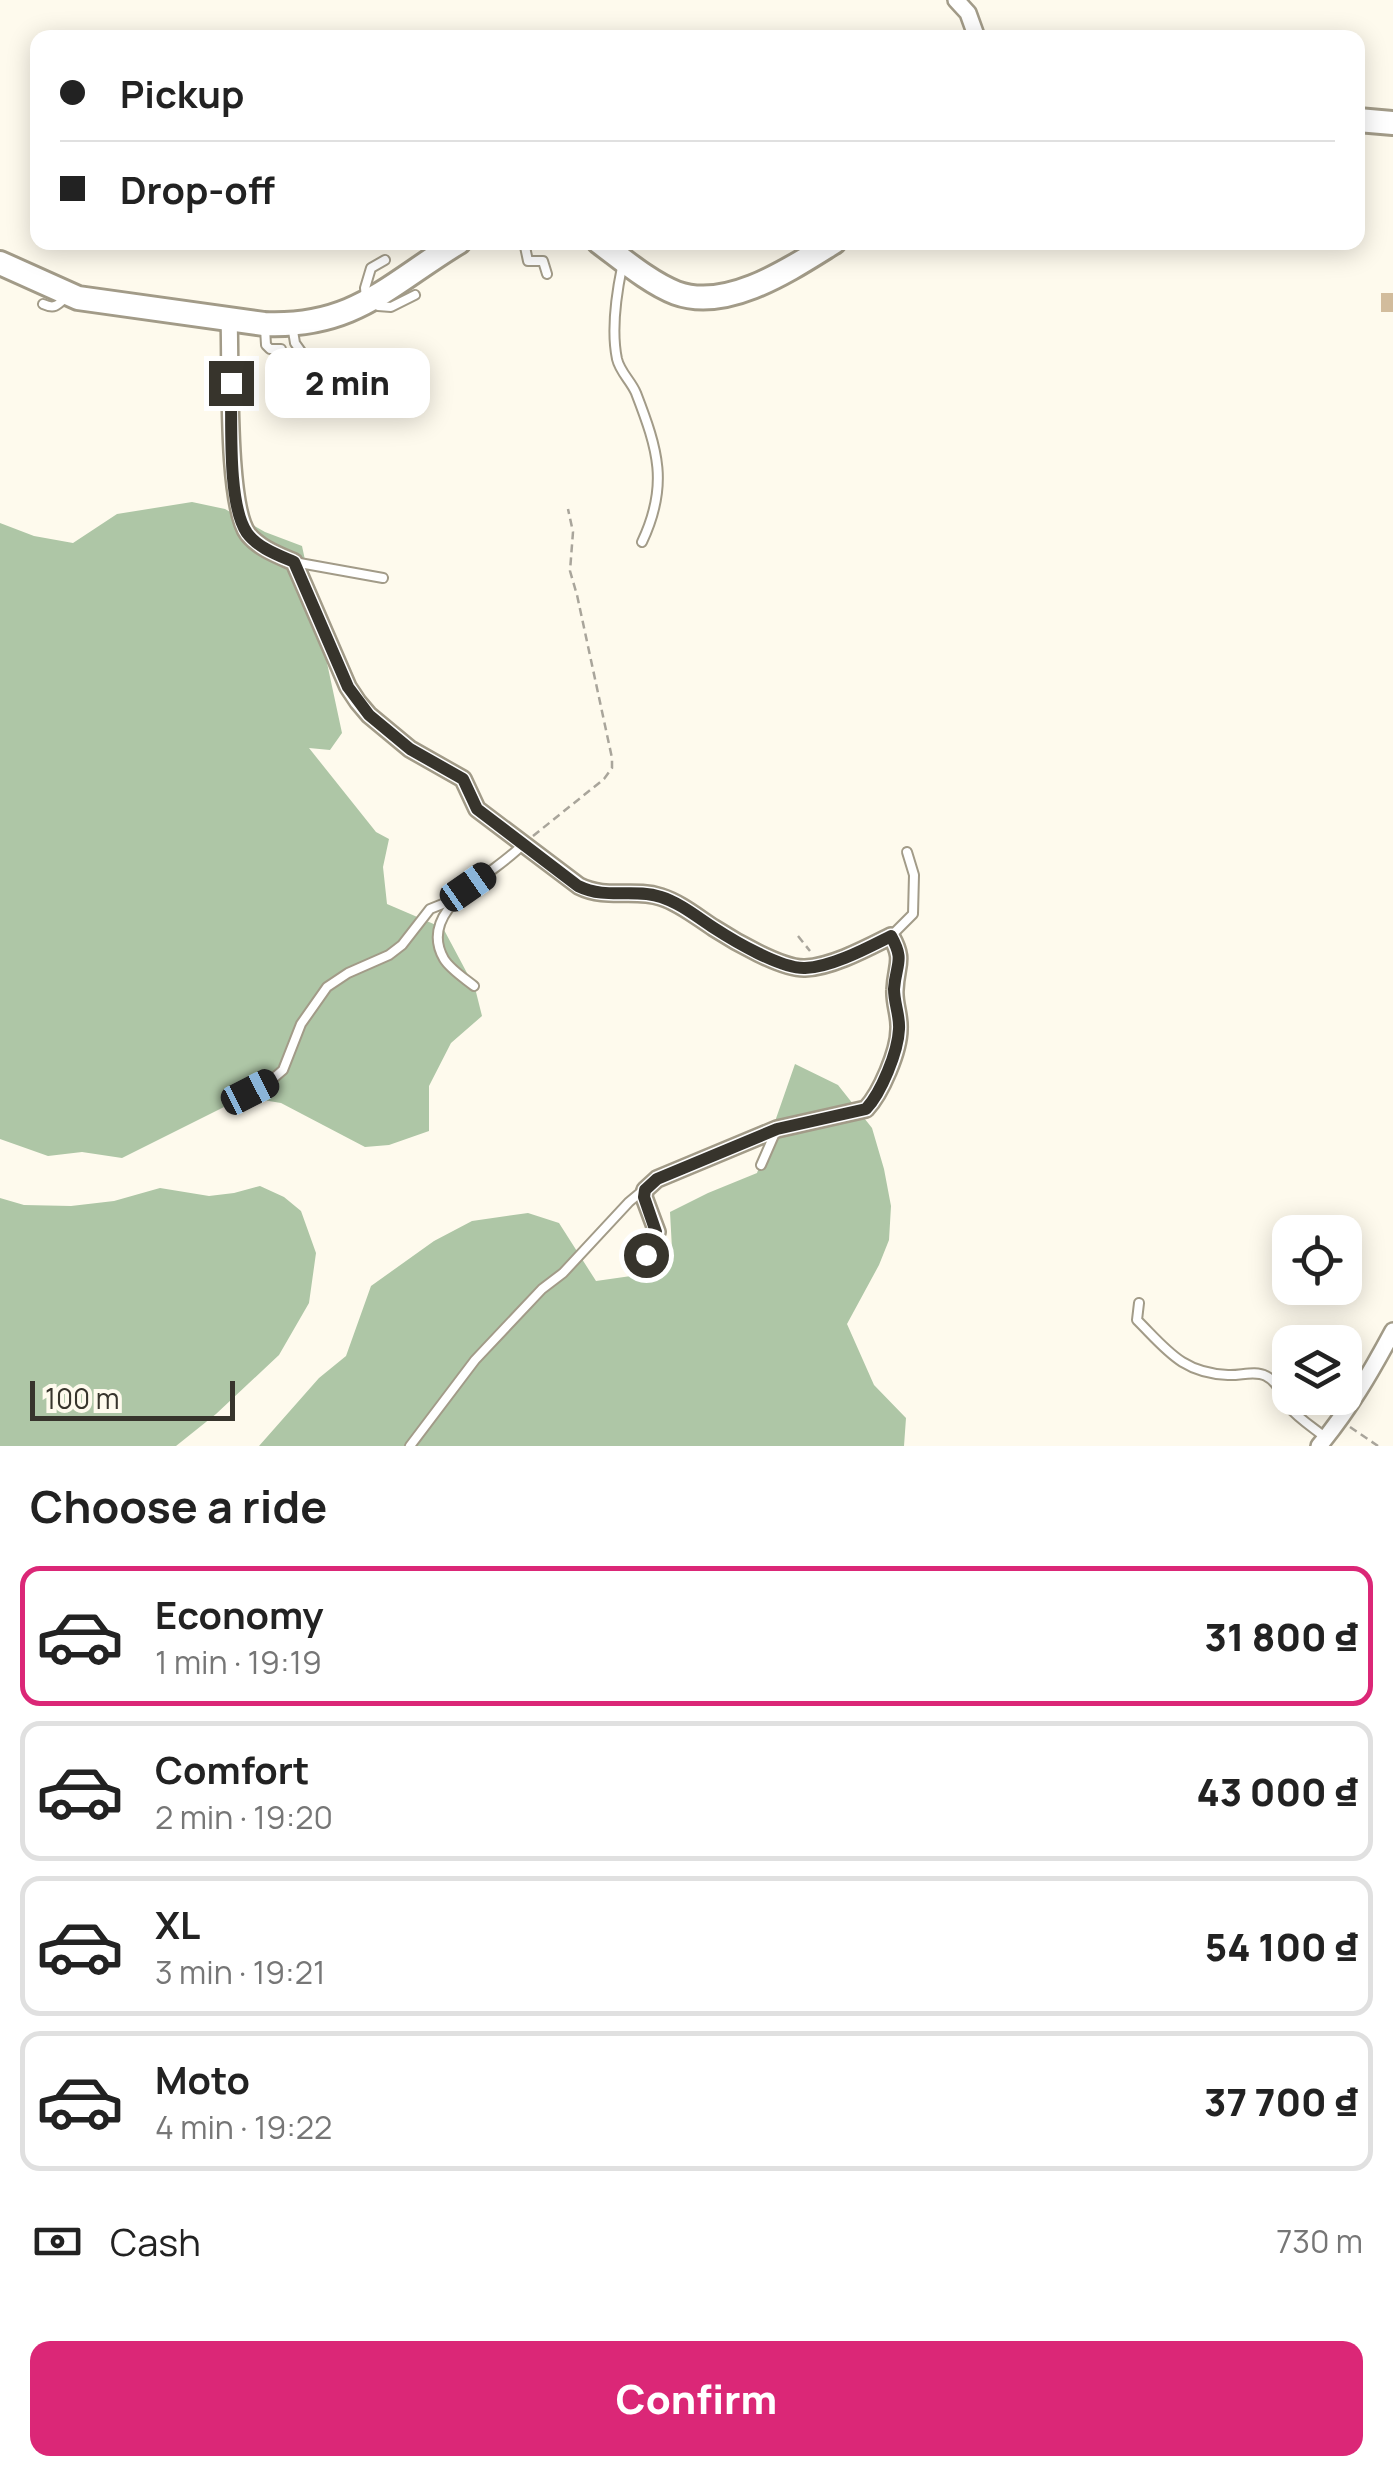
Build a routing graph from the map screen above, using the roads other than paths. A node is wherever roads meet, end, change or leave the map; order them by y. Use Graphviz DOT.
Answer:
graph roads {
  1 [pos="956,0"];
  2 [pos="974,30"];
  3 [pos="1365,121"];
  4 [pos="1393,123"];
  5 [pos="446,250"];
  6 [pos="526,250"];
  7 [pos="612,250"];
  8 [pos="820,250"];
  9 [pos="385,260"];
  10 [pos="0,263"];
  11 [pos="547,274"];
  12 [pos="68,295"];
  13 [pos="415,295"];
  14 [pos="370,301"];
  15 [pos="44,304"];
  16 [pos="229,318"];
  17 [pos="264,324"];
  18 [pos="292,325"];
  19 [pos="281,349"];
  20 [pos="330,357"];
  21 [pos="642,542"];
  22 [pos="294,562"];
  23 [pos="382,578"];
  24 [pos="524,843"];
  25 [pos="907,852"];
  26 [pos="455,900"];
  27 [pos="891,936"];
  28 [pos="474,986"];
  29 [pos="231,1102"];
  30 [pos="777,1129"];
  31 [pos="762,1165"];
  32 [pos="645,1190"];
  33 [pos="646,1255"];
  34 [pos="1139,1303"];
  35 [pos="1393,1331"];
  36 [pos="1322,1442"];
  37 [pos="410,1446"];
  1 -- 2 [label="street"];
  3 -- 4 [label="street"];
  5 -- 14 [label="street"];
  6 -- 11 [label="lane"];
  7 -- 8 [label="street"];
  7 -- 21 [label="lane"];
  9 -- 14 [label="lane"];
  10 -- 12 [label="street"];
  12 -- 15 [label="lane"];
  12 -- 16 [label="street"];
  13 -- 14 [label="lane"];
  14 -- 18 [label="street"];
  16 -- 17 [label="street"];
  16 -- 22 [label="street"];
  17 -- 18 [label="street"];
  17 -- 19 [label="lane"];
  18 -- 20 [label="lane"];
  22 -- 23 [label="lane"];
  22 -- 24 [label="street"];
  24 -- 26 [label="lane"];
  24 -- 27 [label="street"];
  25 -- 27 [label="lane"];
  26 -- 28 [label="lane"];
  26 -- 29 [label="lane"];
  27 -- 30 [label="street"];
  30 -- 31 [label="lane"];
  30 -- 32 [label="street"];
  32 -- 33 [label="street"];
  32 -- 37 [label="lane"];
  34 -- 36 [label="lane"];
  35 -- 36 [label="street"];
}
